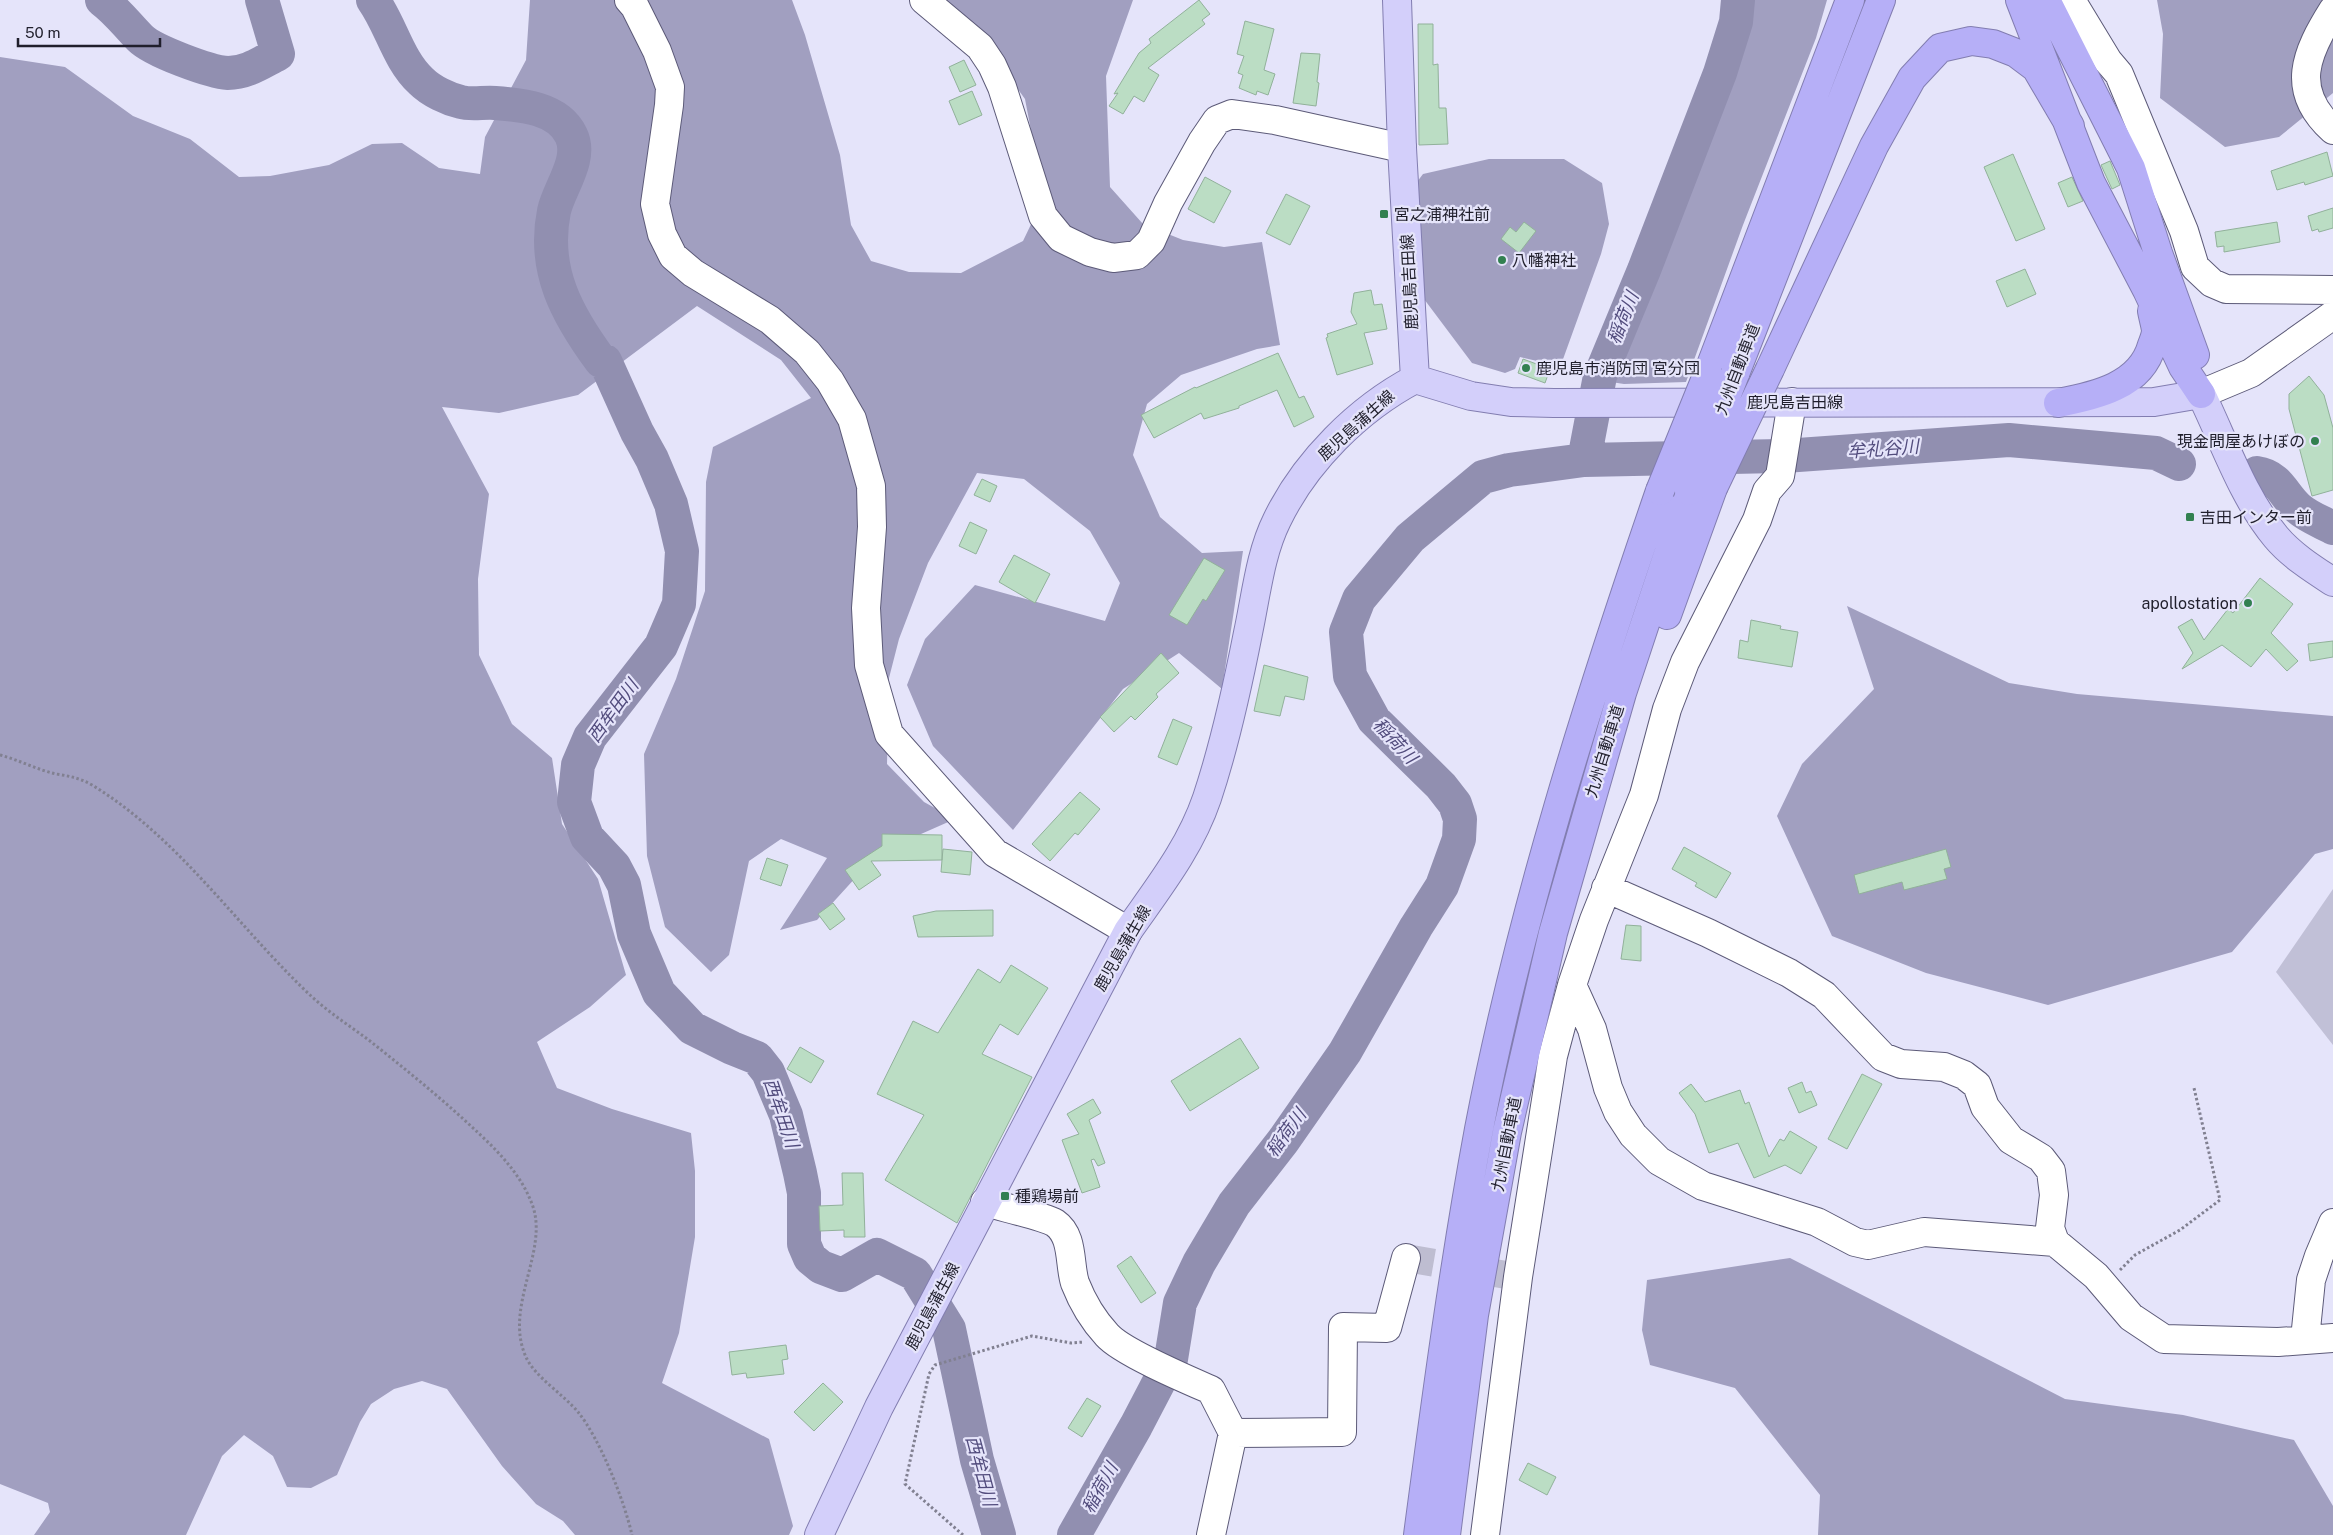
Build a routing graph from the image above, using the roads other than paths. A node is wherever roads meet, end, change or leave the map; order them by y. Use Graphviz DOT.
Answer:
graph roads {
  1 [pos="629,0"];
  2 [pos="924,0"];
  3 [pos="1397,0"];
  4 [pos="1838,0"];
  5 [pos="1850,0"];
  6 [pos="1881,0"];
  7 [pos="2020,0"];
  8 [pos="2046,0"];
  9 [pos="2071,0"];
  10 [pos="2333,10"];
  11 [pos="2056,12"];
  12 [pos="2070,126"];
  13 [pos="2333,130"];
  14 [pos="1795,142"];
  15 [pos="1402,148"];
  16 [pos="2148,290"];
  17 [pos="2333,290"];
  18 [pos="2333,315"];
  19 [pos="1415,379"];
  20 [pos="2201,394"];
  21 [pos="1792,402"];
  22 [pos="2058,403"];
  23 [pos="1701,489"];
  24 [pos="2333,582"];
  25 [pos="1606,888"];
  26 [pos="1128,931"];
  27 [pos="1572,985"];
  28 [pos="986,1202"];
  29 [pos="2333,1223"];
  30 [pos="2055,1242"];
  31 [pos="1406,1258"];
  32 [pos="2333,1338"];
  33 [pos="2305,1339"];
  34 [pos="1233,1433"];
  35 [pos="819,1535"];
  36 [pos="1211,1535"];
  37 [pos="1418,1535"];
  38 [pos="1446,1535"];
  39 [pos="1485,1535"];
  1 -- 26 [label="street"];
  2 -- 15 [label="street"];
  3 -- 15 [label="main road, 鹿児島吉田線"];
  4 -- 14 [label="highway"];
  5 -- 14 [label="highway, 九州自動車道"];
  6 -- 23 [label="highway, 九州自動車道, bridge"];
  7 -- 12 [label="highway"];
  8 -- 11 [label="highway"];
  9 -- 17 [label="street"];
  10 -- 13 [label="street"];
  11 -- 20 [label="highway"];
  12 -- 16 [label="highway"];
  12 -- 23 [label="highway, bridge"];
  14 -- 37 [label="highway, 九州自動車道, bridge"];
  15 -- 19 [label="main road, 鹿児島吉田線"];
  16 -- 20 [label="highway"];
  16 -- 22 [label="highway"];
  18 -- 20 [label="street"];
  19 -- 21 [label="main road, 鹿児島吉田線"];
  19 -- 26 [label="main road, 鹿児島蒲生線"];
  20 -- 22 [label="main road, 鹿児島吉田線"];
  20 -- 24 [label="main road"];
  21 -- 22 [label="main road, 鹿児島吉田線"];
  21 -- 25 [label="street"];
  23 -- 38 [label="highway, 九州自動車道"];
  25 -- 27 [label="street"];
  25 -- 30 [label="street"];
  26 -- 28 [label="main road, 鹿児島蒲生線"];
  27 -- 30 [label="street"];
  27 -- 39 [label="street"];
  28 -- 34 [label="street"];
  28 -- 35 [label="main road, 鹿児島蒲生線"];
  29 -- 33 [label="street"];
  30 -- 33 [label="street"];
  31 -- 34 [label="street"];
  32 -- 33 [label="street"];
  34 -- 36 [label="street"];
}
